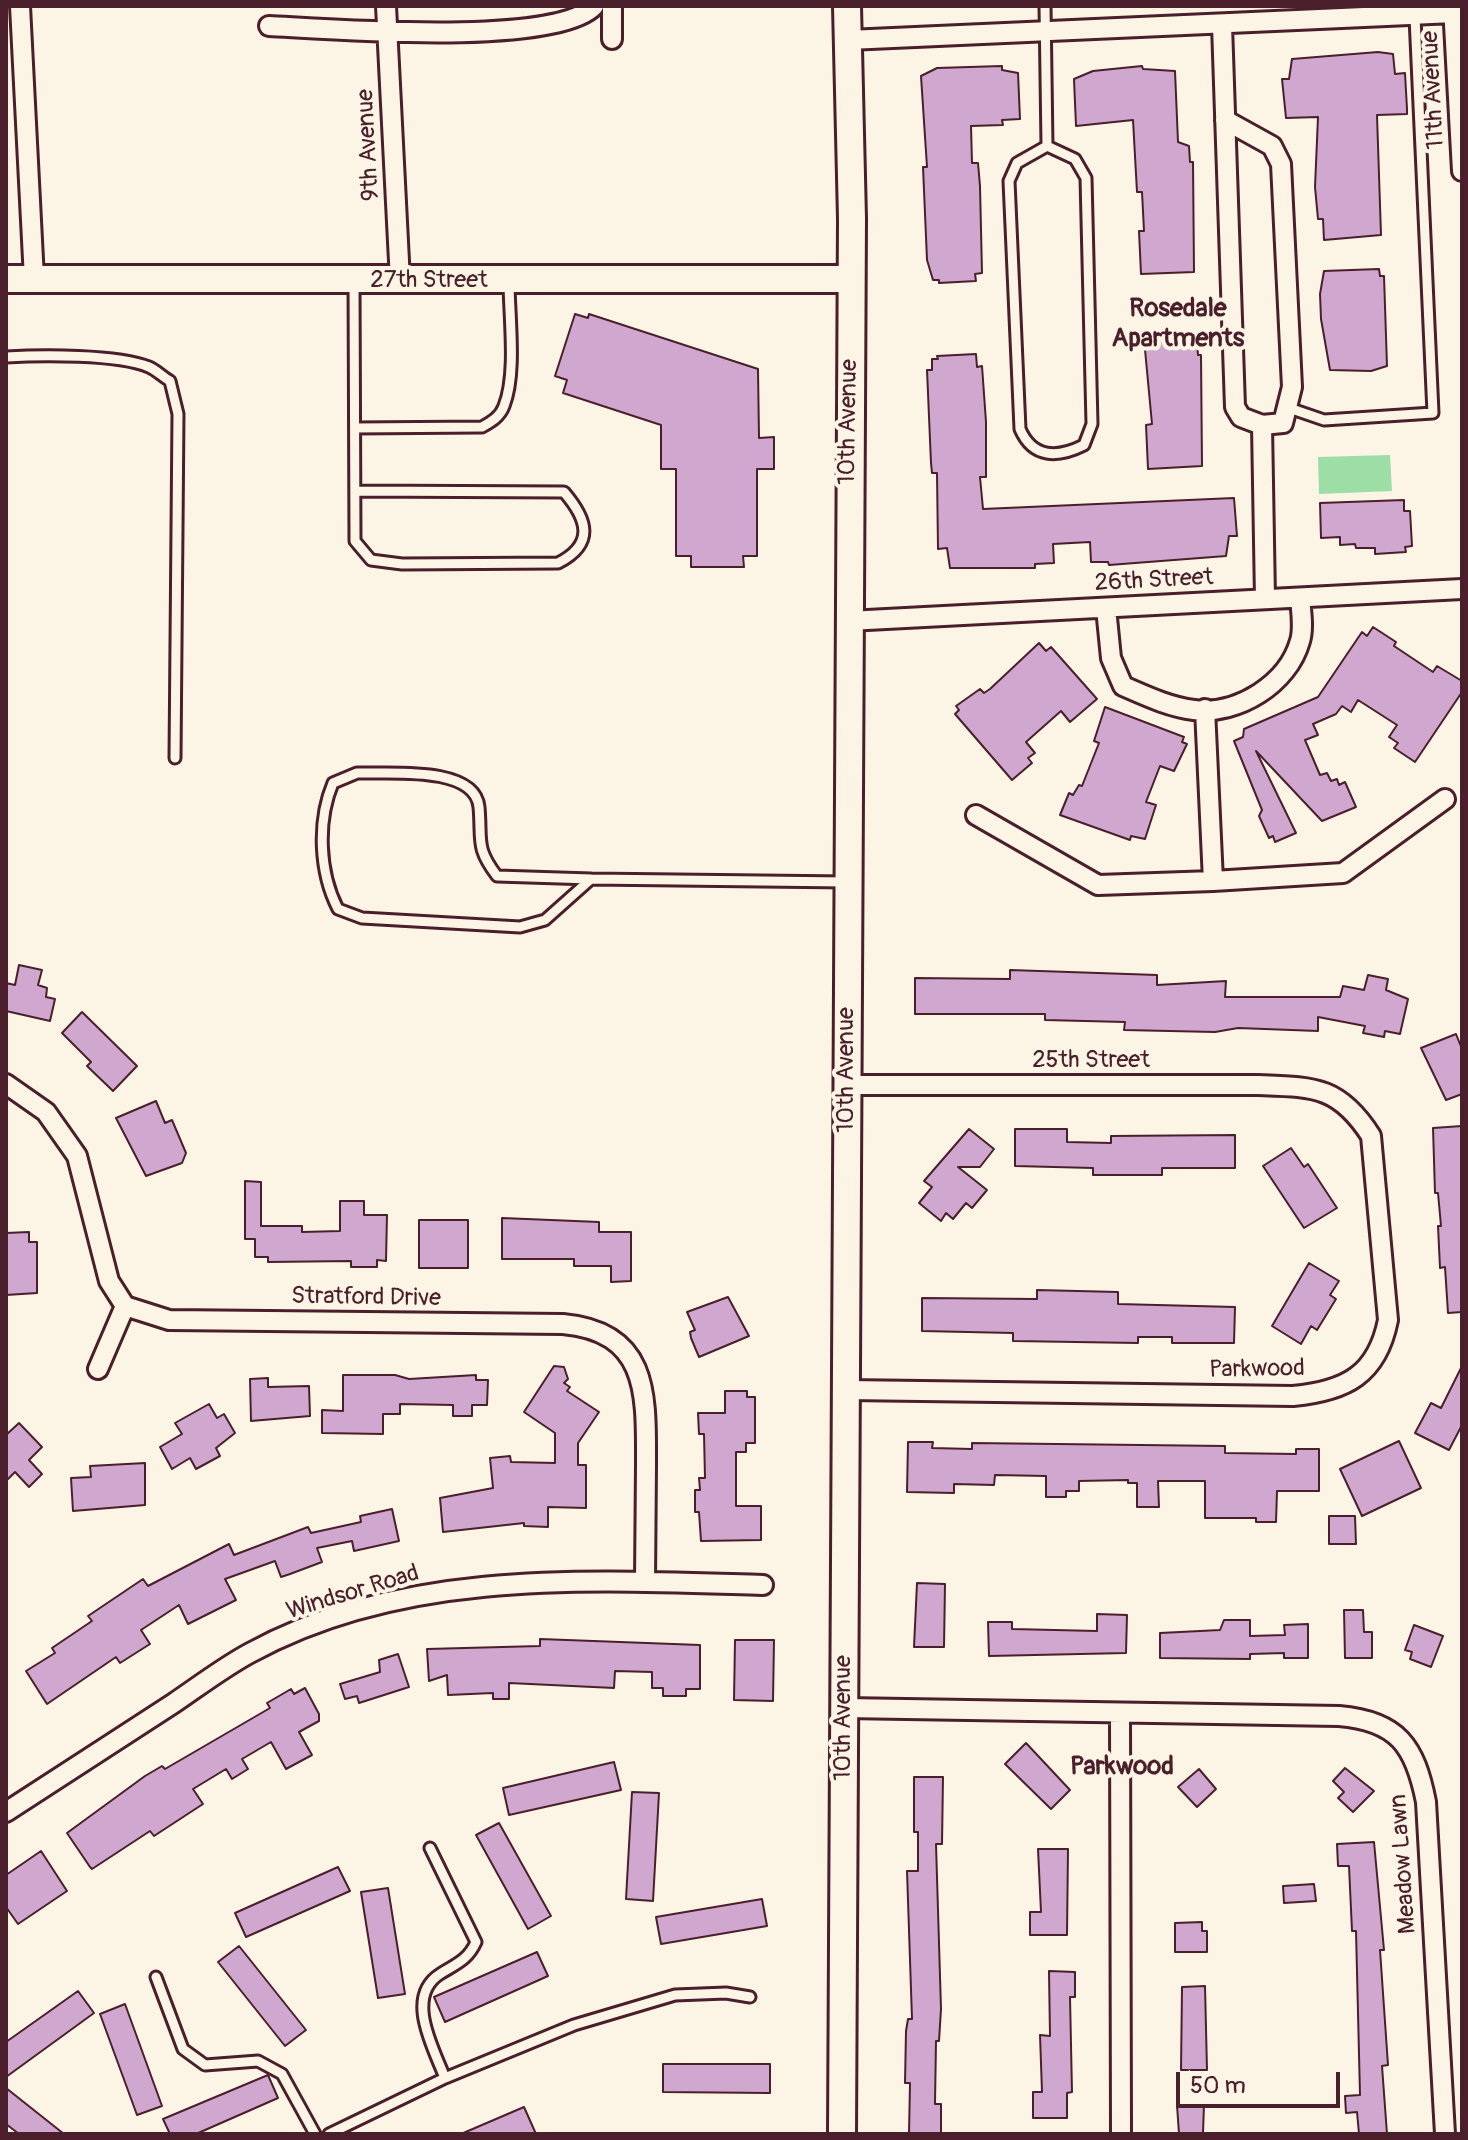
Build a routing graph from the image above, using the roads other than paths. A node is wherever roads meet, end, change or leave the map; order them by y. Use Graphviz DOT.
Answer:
graph roads {
  1 [pos="20,6"];
  2 [pos="386,6"];
  3 [pos="594,6"];
  4 [pos="612,6"];
  5 [pos="847,6"];
  6 [pos="1045,6"];
  7 [pos="1454,10"];
  8 [pos="1374,12"];
  9 [pos="1415,17"];
  10 [pos="1222,25"];
  11 [pos="269,26"];
  12 [pos="1045,31"];
  13 [pos="387,33"];
  14 [pos="612,39"];
  15 [pos="848,40"];
  16 [pos="1225,120"];
  17 [pos="1047,146"];
  18 [pos="1461,147"];
  19 [pos="1462,171"];
  20 [pos="6,279"];
  21 [pos="34,279"];
  22 [pos="851,279"];
  23 [pos="354,281"];
  24 [pos="400,281"];
  25 [pos="509,281"];
  26 [pos="6,357"];
  27 [pos="1289,408"];
  28 [pos="1262,425"];
  29 [pos="355,428"];
  30 [pos="355,491"];
  31 [pos="1462,589"];
  32 [pos="1300,598"];
  33 [pos="1265,599"];
  34 [pos="1106,608"];
  35 [pos="848,621"];
  36 [pos="1205,709"];
  37 [pos="175,758"];
  38 [pos="1445,799"];
  39 [pos="976,815"];
  40 [pos="591,879"];
  41 [pos="1213,881"];
  42 [pos="847,882"];
  43 [pos="6,1084"];
  44 [pos="846,1085"];
  45 [pos="1335,1095"];
  46 [pos="125,1306"];
  47 [pos="98,1369"];
  48 [pos="847,1390"];
  49 [pos="645,1582"];
  50 [pos="763,1585"];
  51 [pos="844,1708"];
  52 [pos="1120,1714"];
  53 [pos="6,1812"];
  54 [pos="430,1848"];
  55 [pos="156,1977"];
  56 [pos="750,1997"];
  57 [pos="445,2078"];
  58 [pos="315,2134"];
  59 [pos="329,2134"];
  60 [pos="842,2134"];
  61 [pos="1121,2134"];
  62 [pos="1445,2134"];
  1 -- 21 [label="street"];
  2 -- 13 [label="street, 9th Avenue"];
  3 -- 13 [label="street"];
  4 -- 14 [label="street"];
  5 -- 15 [label="main road, 10th Avenue"];
  6 -- 12 [label="lane"];
  7 -- 9 [label="street"];
  7 -- 18 [label="street, 11th Avenue"];
  8 -- 9 [label="street"];
  8 -- 10 [label="street"];
  9 -- 27 [label="lane"];
  10 -- 12 [label="street"];
  10 -- 16 [label="street"];
  11 -- 13 [label="street"];
  12 -- 15 [label="street"];
  12 -- 17 [label="lane"];
  13 -- 24 [label="street, 9th Avenue"];
  15 -- 22 [label="main road, 10th Avenue"];
  16 -- 27 [label="street"];
  16 -- 28 [label="street"];
  17 -- 17 [label="lane"];
  18 -- 19 [label="street, 11th Avenue"];
  20 -- 21 [label="main road, 27th Street"];
  21 -- 23 [label="main road, 27th Street"];
  22 -- 25 [label="main road, 27th Street"];
  22 -- 35 [label="main road, 10th Avenue"];
  23 -- 24 [label="main road, 27th Street"];
  23 -- 29 [label="lane"];
  24 -- 25 [label="main road, 27th Street"];
  25 -- 29 [label="lane"];
  26 -- 37 [label="lane"];
  27 -- 28 [label="street"];
  28 -- 33 [label="street"];
  29 -- 30 [label="lane"];
  30 -- 30 [label="lane"];
  31 -- 32 [label="street, 26th Street"];
  32 -- 33 [label="street, 26th Street"];
  32 -- 36 [label="street"];
  33 -- 34 [label="street, 26th Street"];
  34 -- 35 [label="street, 26th Street"];
  34 -- 36 [label="street"];
  35 -- 42 [label="main road, 10th Avenue"];
  36 -- 41 [label="street"];
  38 -- 41 [label="street"];
  39 -- 41 [label="street"];
  40 -- 40 [label="lane"];
  40 -- 42 [label="lane"];
  42 -- 44 [label="main road, 10th Avenue"];
  43 -- 46 [label="street"];
  44 -- 45 [label="street, 25th Street"];
  44 -- 48 [label="main road, 10th Avenue"];
  45 -- 48 [label="street, Parkwood"];
  46 -- 47 [label="street"];
  46 -- 49 [label="street, Stratford Drive"];
  48 -- 51 [label="main road, 10th Avenue"];
  49 -- 50 [label="street, Windsor Road"];
  49 -- 53 [label="street, Windsor Road"];
  51 -- 52 [label="street, Meadow Lawn"];
  51 -- 60 [label="main road, 10th Avenue"];
  52 -- 61 [label="street"];
  52 -- 62 [label="street, Meadow Lawn"];
  54 -- 57 [label="lane"];
  55 -- 58 [label="lane"];
  56 -- 57 [label="lane"];
  57 -- 59 [label="lane"];
}
